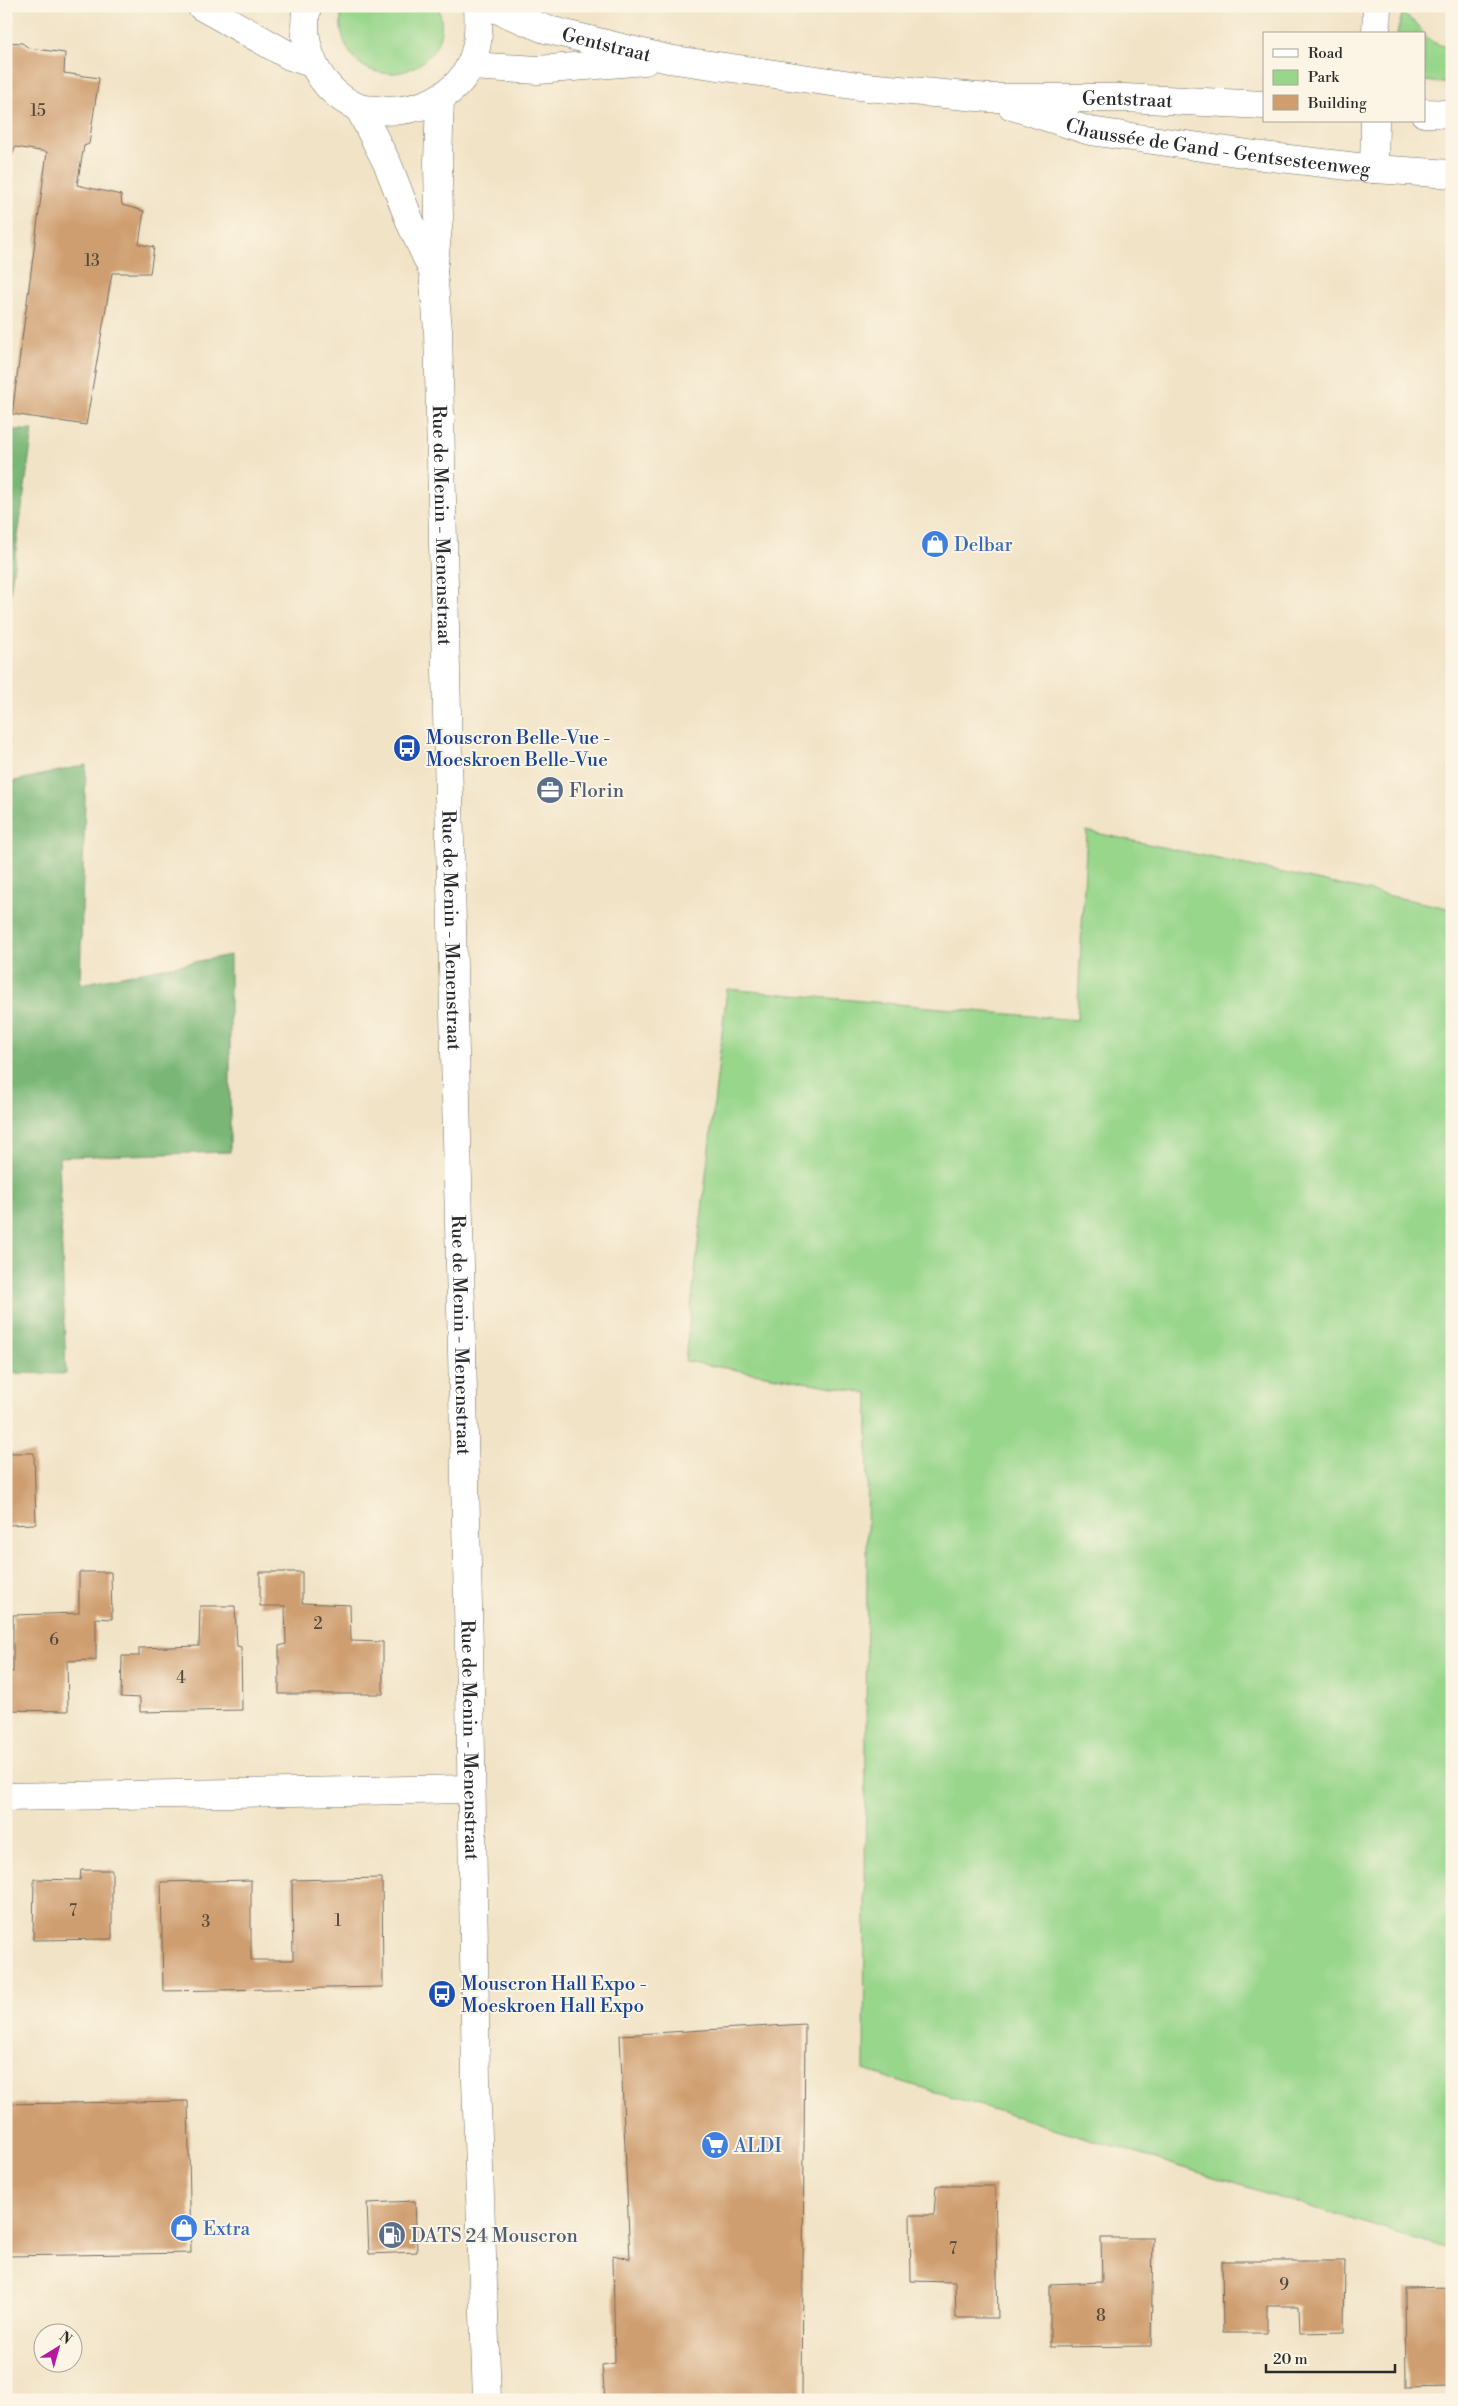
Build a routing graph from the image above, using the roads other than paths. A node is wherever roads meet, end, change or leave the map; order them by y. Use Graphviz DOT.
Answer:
graph roads {
  1 [pos="201,6"];
  2 [pos="307,6"];
  3 [pos="478,6"];
  4 [pos="490,6"];
  5 [pos="1377,6"];
  6 [pos="1376,32"];
  7 [pos="668,59"];
  8 [pos="311,63"];
  9 [pos="470,66"];
  10 [pos="440,97"];
  11 [pos="989,98"];
  12 [pos="1263,106"];
  13 [pos="359,108"];
  14 [pos="1426,113"];
  15 [pos="1452,114"];
  16 [pos="1375,122"];
  17 [pos="1374,169"];
  18 [pos="1452,174"];
  19 [pos="432,271"];
  20 [pos="471,1790"];
  21 [pos="6,1797"];
  22 [pos="487,2400"];
  1 -- 8 [label="street"];
  2 -- 8 [label="street"];
  3 -- 9 [label="street"];
  4 -- 7 [label="street, Gentstraat"];
  5 -- 6 [label="street"];
  7 -- 9 [label="street"];
  7 -- 11 [label="street"];
  8 -- 13 [label="street"];
  9 -- 10 [label="street"];
  10 -- 13 [label="street"];
  10 -- 19 [label="street, Rue de Menin - Menenstraat"];
  11 -- 12 [label="street, Gentstraat"];
  11 -- 17 [label="street, Chaussée de Gand - Gentsesteenweg"];
  13 -- 19 [label="street, Rue de Menin - Menenstraat"];
  14 -- 15 [label="street"];
  16 -- 17 [label="street"];
  17 -- 18 [label="street, Chaussée de Gand - Gentsesteenweg"];
  19 -- 20 [label="street, Rue de Menin - Menenstraat"];
  20 -- 21 [label="street"];
  20 -- 22 [label="street, Rue de Menin - Menenstraat"];
}
